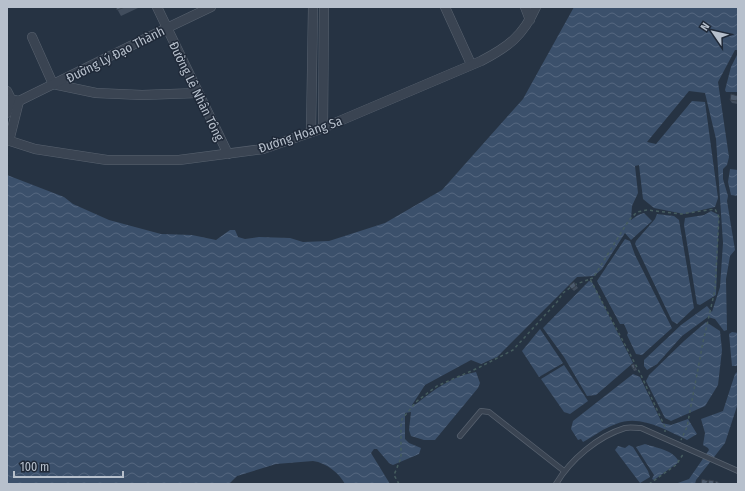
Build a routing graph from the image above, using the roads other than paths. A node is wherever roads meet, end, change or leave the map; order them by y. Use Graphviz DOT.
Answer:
graph roads {
  1 [pos="156,7"];
  2 [pos="211,7"];
  3 [pos="313,7"];
  4 [pos="324,7"];
  5 [pos="445,7"];
  6 [pos="525,7"];
  7 [pos="536,7"];
  8 [pos="530,20"];
  9 [pos="166,28"];
  10 [pos="32,38"];
  11 [pos="471,64"];
  12 [pos="53,84"];
  13 [pos="198,93"];
  14 [pos="12,97"];
  15 [pos="7,113"];
  16 [pos="323,128"];
  17 [pos="311,132"];
  18 [pos="8,140"];
  19 [pos="228,154"];
  20 [pos="460,436"];
  21 [pos="564,471"];
  22 [pos="738,471"];
  23 [pos="556,484"];
  1 -- 9 [label="street, Đường Lê Nhân Tông"];
  2 -- 9 [label="street, Đường Lý Đạo Thành"];
  3 -- 17 [label="street"];
  4 -- 16 [label="street"];
  5 -- 11 [label="street"];
  6 -- 8 [label="street"];
  7 -- 8 [label="street, Đường Hoàng Sa"];
  8 -- 11 [label="street, Đường Hoàng Sa"];
  9 -- 12 [label="street, Đường Lý Đạo Thành"];
  9 -- 13 [label="street, Đường Lê Nhân Tông"];
  10 -- 12 [label="street"];
  11 -- 16 [label="street, Đường Hoàng Sa"];
  12 -- 13 [label="street"];
  12 -- 14 [label="street, Đường Lý Đạo Thành"];
  13 -- 19 [label="street, Đường Lê Nhân Tông"];
  14 -- 15 [label="street"];
  14 -- 18 [label="street"];
  16 -- 17 [label="street, Đường Hoàng Sa"];
  17 -- 19 [label="street, Đường Hoàng Sa"];
  18 -- 19 [label="street, Đường Hoàng Sa"];
  20 -- 21 [label="lane"];
  21 -- 22 [label="lane"];
  21 -- 23 [label="lane"];
}
